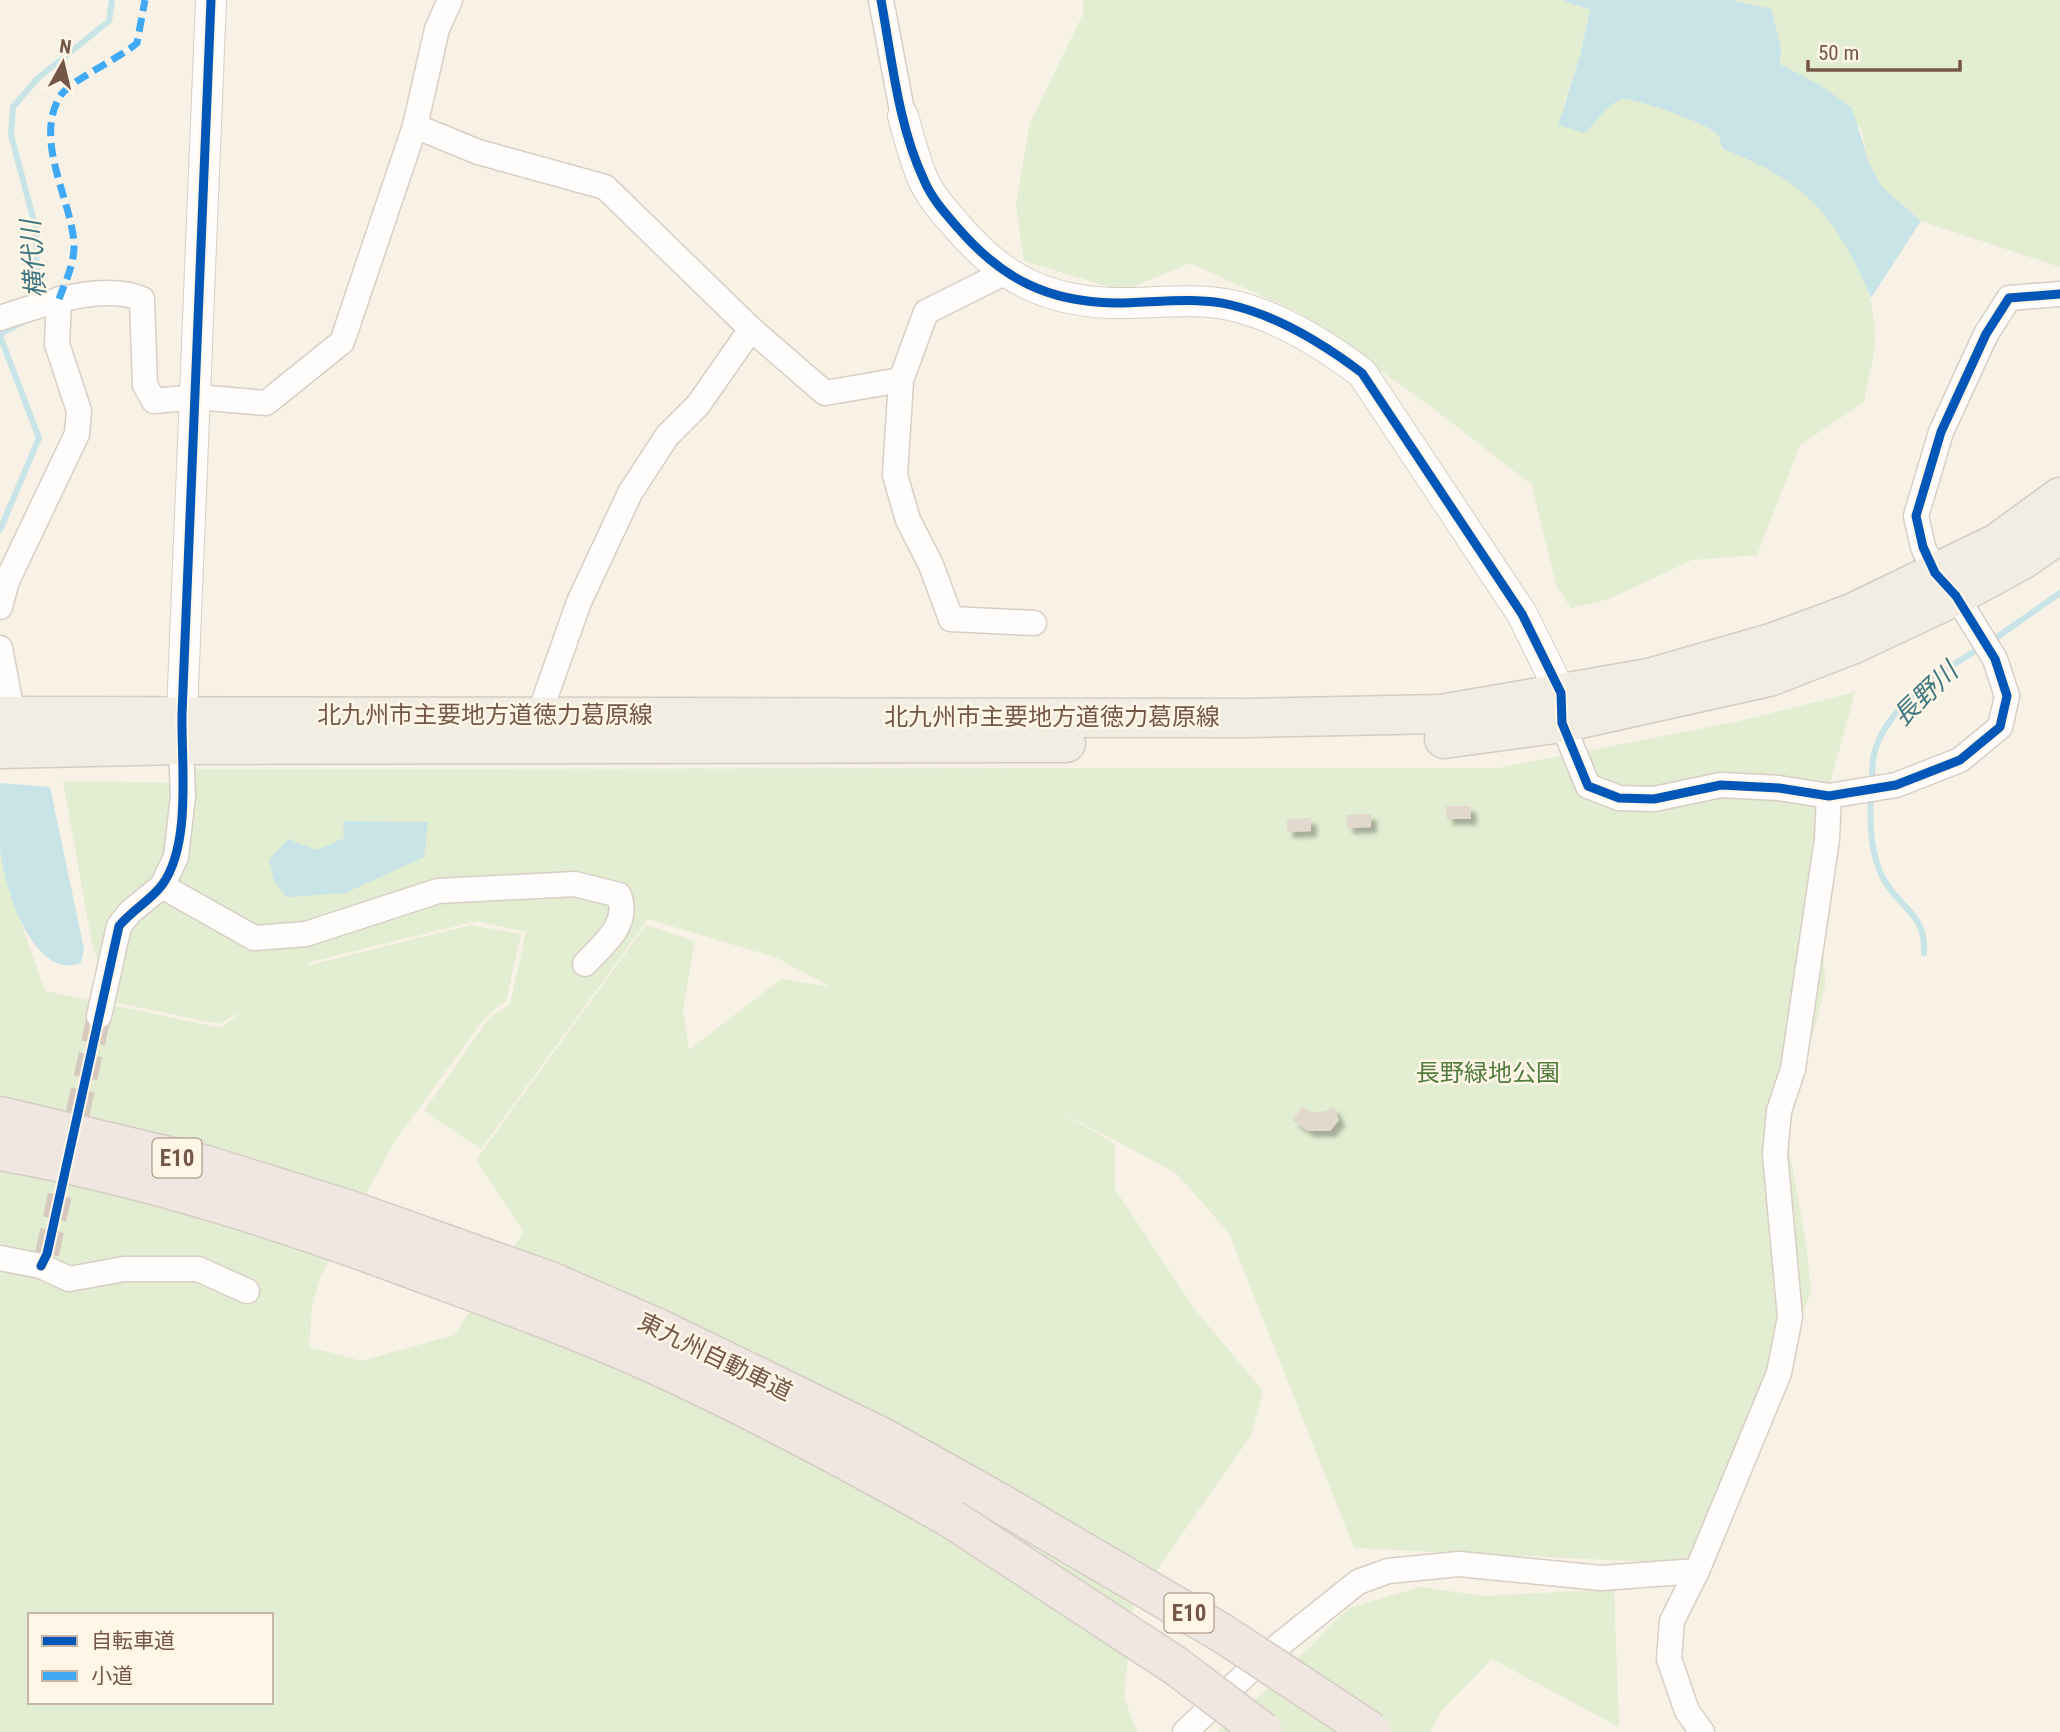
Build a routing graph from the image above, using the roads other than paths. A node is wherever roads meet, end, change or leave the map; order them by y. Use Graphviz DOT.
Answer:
graph roads {
  1 [pos="211,0"];
  2 [pos="450,0"];
  3 [pos="881,0"];
  4 [pos="903,116"];
  5 [pos="415,126"];
  6 [pos="1004,273"];
  7 [pos="2060,294"];
  8 [pos="59,299"];
  9 [pos="0,318"];
  10 [pos="751,329"];
  11 [pos="901,380"];
  12 [pos="196,397"];
  13 [pos="2060,497"];
  14 [pos="2060,534"];
  15 [pos="1945,584"];
  16 [pos="0,607"];
  17 [pos="1034,623"];
  18 [pos="0,648"];
  19 [pos="5,708"];
  20 [pos="1561,708"];
  21 [pos="539,715"];
  22 [pos="181,729"];
  23 [pos="0,748"];
  24 [pos="1829,796"];
  25 [pos="162,886"];
  26 [pos="585,964"];
  27 [pos="99,1016"];
  28 [pos="0,1116"];
  29 [pos="0,1151"];
  30 [pos="339,1224"];
  31 [pos="0,1258"];
  32 [pos="247,1291"];
  33 [pos="654,1345"];
  34 [pos="1697,1572"];
  35 [pos="1185,1732"];
  36 [pos="1263,1732"];
  37 [pos="1372,1732"];
  38 [pos="1702,1732"];
  1 -- 12 [label="street"];
  2 -- 5 [label="street"];
  3 -- 4 [label="street"];
  4 -- 6 [label="street"];
  5 -- 10 [label="street"];
  5 -- 12 [label="street"];
  6 -- 11 [label="street"];
  6 -- 20 [label="street"];
  7 -- 15 [label="street"];
  8 -- 9 [label="street"];
  8 -- 12 [label="street"];
  8 -- 16 [label="street"];
  10 -- 11 [label="street"];
  10 -- 21 [label="street"];
  11 -- 17 [label="street"];
  12 -- 22 [label="street"];
  13 -- 15 [label="main road, 北九州市主要地方道徳力葛原線"];
  14 -- 15 [label="main road, 北九州市主要地方道徳力葛原線"];
  15 -- 20 [label="main road, 北九州市主要地方道徳力葛原線"];
  15 -- 24 [label="street"];
  18 -- 19 [label="street"];
  19 -- 22 [label="main road, 北九州市主要地方道徳力葛原線"];
  20 -- 21 [label="main road, 北九州市主要地方道徳力葛原線"];
  20 -- 22 [label="main road, 北九州市主要地方道徳力葛原線"];
  20 -- 24 [label="street"];
  21 -- 22 [label="main road, 北九州市主要地方道徳力葛原線"];
  22 -- 23 [label="main road, 北九州市主要地方道徳力葛原線"];
  22 -- 25 [label="street"];
  24 -- 34 [label="street"];
  25 -- 26 [label="street"];
  25 -- 27 [label="street"];
  28 -- 30 [label="highway, 東九州自動車道 / E10"];
  29 -- 30 [label="highway, 東九州自動車道 / E10"];
  30 -- 33 [label="highway, 東九州自動車道 / E10"];
  31 -- 32 [label="street"];
  33 -- 36 [label="highway, 東九州自動車道 / E10, bridge"];
  33 -- 37 [label="highway, 東九州自動車道 / E10, bridge"];
  34 -- 35 [label="street"];
  34 -- 38 [label="street"];
}
